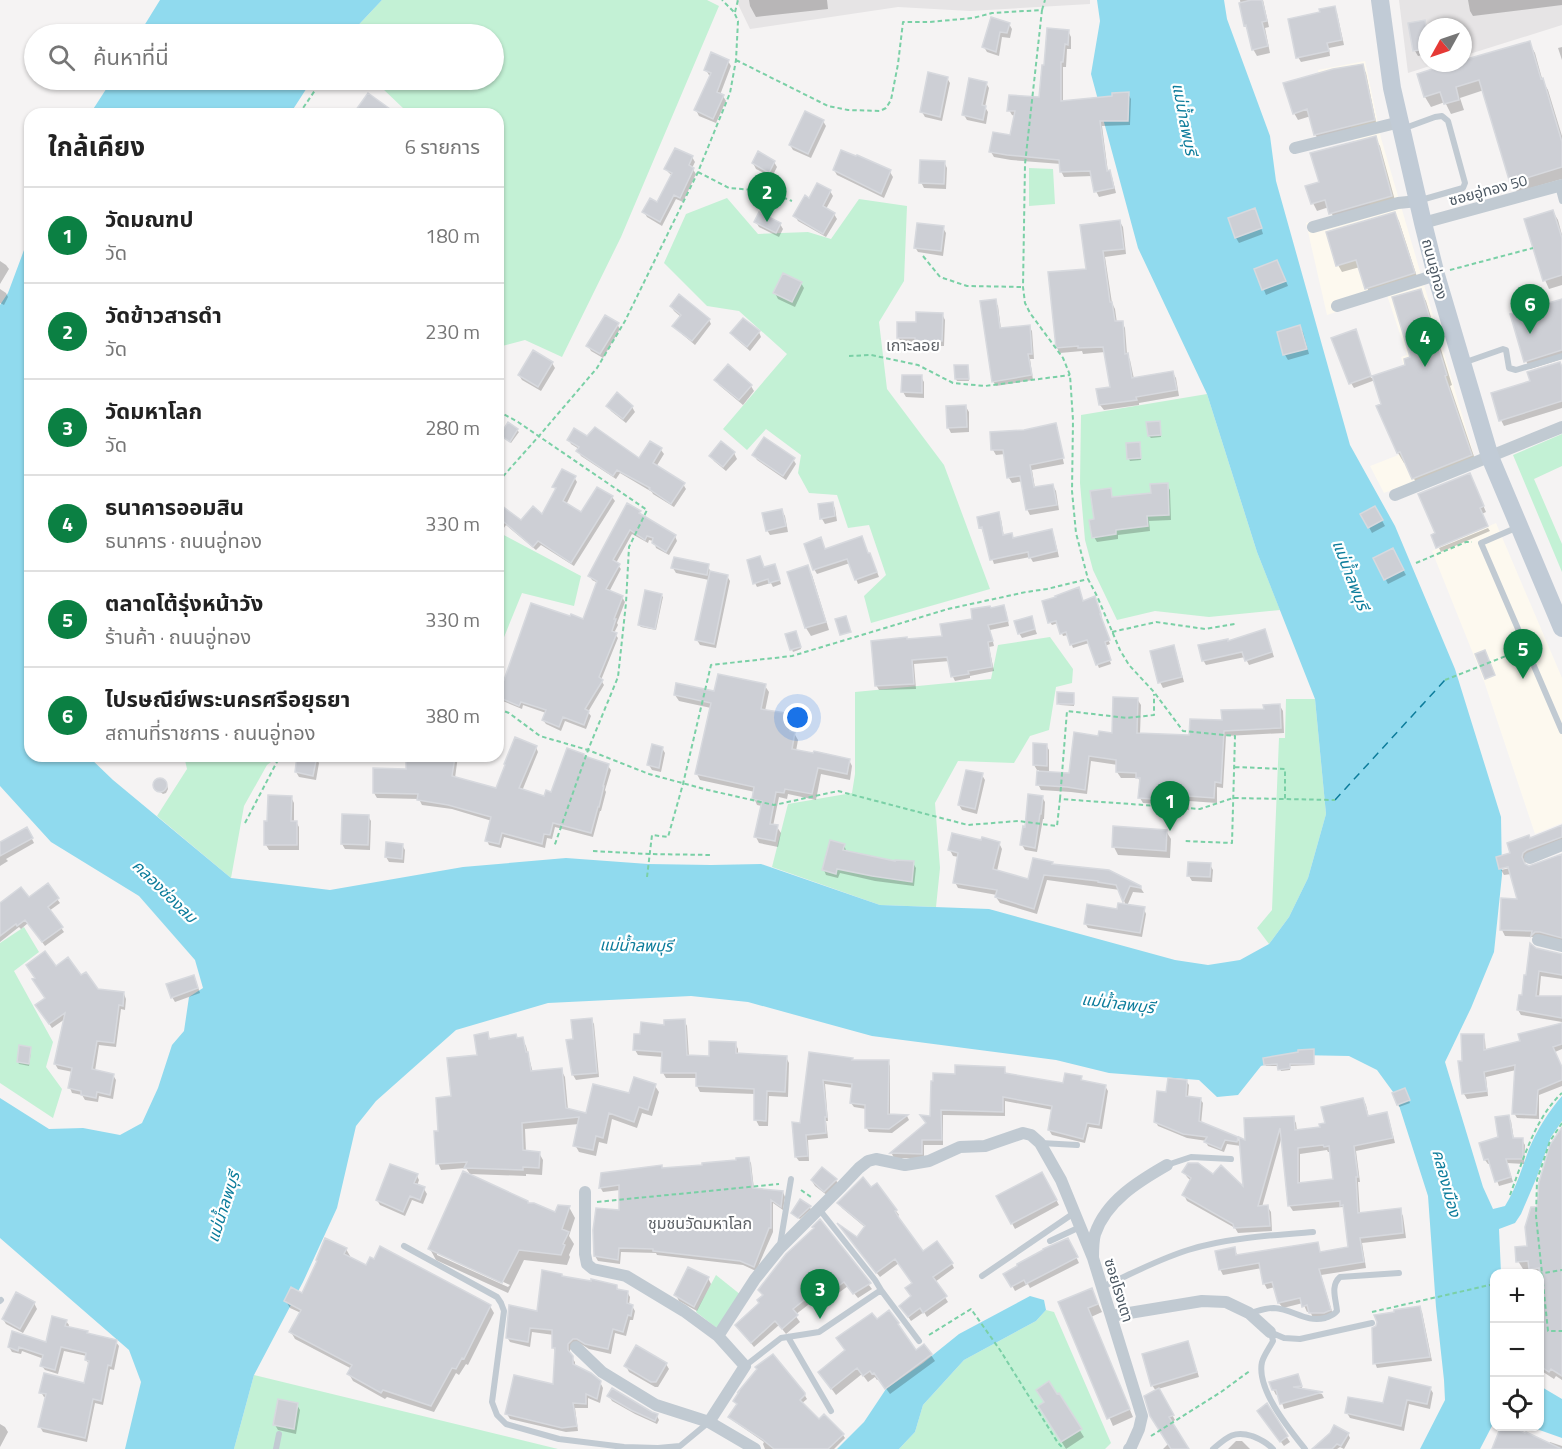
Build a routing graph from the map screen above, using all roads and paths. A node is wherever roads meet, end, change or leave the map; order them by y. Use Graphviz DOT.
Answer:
graph roads {
  1 [pos="722,0"];
  2 [pos="738,0"];
  3 [pos="1045,0"];
  4 [pos="1380,0"];
  5 [pos="1042,10"];
  6 [pos="734,12"];
  7 [pos="736,60"];
  8 [pos="315,90"];
  9 [pos="303,108"];
  10 [pos="1400,125"];
  11 [pos="1296,148"];
  12 [pos="698,172"];
  13 [pos="1560,186"];
  14 [pos="792,201"];
  15 [pos="1418,201"];
  16 [pos="1562,201"];
  17 [pos="1423,223"];
  18 [pos="1313,227"];
  19 [pos="1533,248"];
  20 [pos="923,256"];
  21 [pos="1436,274"];
  22 [pos="1023,287"];
  23 [pos="1337,306"];
  24 [pos="849,356"];
  25 [pos="1562,356"];
  26 [pos="1462,363"];
  27 [pos="1070,375"];
  28 [pos="504,414"];
  29 [pos="1562,427"];
  30 [pos="539,436"];
  31 [pos="1490,457"];
  32 [pos="504,475"];
  33 [pos="1395,495"];
  34 [pos="1519,526"];
  35 [pos="1481,543"];
  36 [pos="1416,563"];
  37 [pos="1088,579"];
  38 [pos="1235,624"];
  39 [pos="1562,628"];
  40 [pos="1112,632"];
  41 [pos="1527,648"];
  42 [pos="1445,680"];
  43 [pos="1154,692"];
  44 [pos="504,711"];
  45 [pos="1562,731"];
  46 [pos="588,750"];
  47 [pos="276,762"];
  48 [pos="1234,766"];
  49 [pos="682,784"];
  50 [pos="1233,798"];
  51 [pos="1060,799"];
  52 [pos="1285,800"];
  53 [pos="1335,800"];
  54 [pos="245,823"];
  55 [pos="1183,841"];
  56 [pos="1562,845"];
  57 [pos="554,847"];
  58 [pos="593,851"];
  59 [pos="649,854"];
  60 [pos="711,855"];
  61 [pos="1530,858"];
  62 [pos="647,877"];
  63 [pos="1538,940"];
  64 [pos="1562,946"];
  65 [pos="1562,1093"];
  66 [pos="1562,1123"];
  67 [pos="1040,1143"];
  68 [pos="1077,1145"];
  69 [pos="1231,1159"];
  70 [pos="1167,1165"];
  71 [pos="791,1181"];
  72 [pos="1509,1195"];
  73 [pos="585,1197"];
  74 [pos="821,1207"];
  75 [pos="1075,1213"];
  76 [pos="1080,1227"];
  77 [pos="1313,1232"];
  78 [pos="1050,1240"];
  79 [pos="404,1246"];
  80 [pos="780,1248"];
  81 [pos="1093,1257"];
  82 [pos="1540,1269"];
  83 [pos="1562,1270"];
  84 [pos="1544,1272"];
  85 [pos="1399,1273"];
  86 [pos="982,1276"];
  87 [pos="1490,1285"];
  88 [pos="1102,1287"];
  89 [pos="881,1290"];
  90 [pos="1544,1302"];
  91 [pos="1369,1312"];
  92 [pos="1249,1313"];
  93 [pos="1111,1316"];
  94 [pos="1372,1323"];
  95 [pos="1562,1331"];
  96 [pos="1270,1332"];
  97 [pos="718,1336"];
  98 [pos="788,1337"];
  99 [pos="919,1341"];
  100 [pos="576,1347"];
  101 [pos="1262,1362"];
  102 [pos="745,1366"];
  103 [pos="831,1411"];
  104 [pos="709,1422"];
  105 [pos="279,1434"];
  106 [pos="1130,1448"];
  107 [pos="276,1449"];
  108 [pos="754,1449"];
  109 [pos="1064,1449"];
  110 [pos="1213,1449"];
  111 [pos="1273,1449"];
  112 [pos="1305,1449"];
  1 -- 6 [label="path"];
  2 -- 6 [label="path"];
  3 -- 5 [label="path"];
  4 -- 10 [label="main road, ถนนอู่ทอง"];
  5 -- 7 [label="path"];
  5 -- 22 [label="path"];
  6 -- 7 [label="path"];
  7 -- 12 [label="path"];
  8 -- 9 [label="path"];
  10 -- 11 [label="street"];
  10 -- 15 [label="main road, ถนนอู่ทอง"];
  10 -- 15 [label="lane"];
  12 -- 14 [label="path"];
  12 -- 30 [label="path"];
  13 -- 16 [label="lane"];
  13 -- 17 [label="street, ซอยอู่ทอง 50"];
  15 -- 17 [label="main road, ถนนอู่ทอง"];
  15 -- 18 [label="street"];
  17 -- 21 [label="main road, ถนนอู่ทอง"];
  19 -- 21 [label="path"];
  20 -- 22 [label="path"];
  21 -- 23 [label="street"];
  21 -- 26 [label="main road, ถนนอู่ทอง"];
  22 -- 27 [label="path"];
  24 -- 27 [label="path"];
  25 -- 26 [label="lane"];
  26 -- 31 [label="main road, ถนนอู่ทอง"];
  27 -- 37 [label="path"];
  28 -- 30 [label="path"];
  29 -- 31 [label="street"];
  30 -- 32 [label="path"];
  30 -- 46 [label="path"];
  31 -- 33 [label="street"];
  31 -- 34 [label="main road, ถนนอู่ทอง"];
  34 -- 35 [label="lane"];
  34 -- 39 [label="main road, ถนนอู่ทอง"];
  35 -- 36 [label="path"];
  35 -- 41 [label="lane"];
  37 -- 40 [label="path"];
  37 -- 49 [label="path"];
  38 -- 40 [label="path"];
  40 -- 43 [label="path"];
  41 -- 42 [label="path"];
  41 -- 45 [label="lane"];
  43 -- 48 [label="path"];
  43 -- 51 [label="path"];
  44 -- 46 [label="path"];
  46 -- 49 [label="path"];
  46 -- 57 [label="path"];
  47 -- 54 [label="path"];
  48 -- 50 [label="path"];
  48 -- 52 [label="path"];
  49 -- 51 [label="path"];
  49 -- 59 [label="path"];
  50 -- 51 [label="path"];
  50 -- 52 [label="path"];
  50 -- 55 [label="path"];
  52 -- 53 [label="path"];
  56 -- 61 [label="street"];
  58 -- 59 [label="path"];
  59 -- 60 [label="path"];
  59 -- 62 [label="path"];
  63 -- 64 [label="street"];
  65 -- 72 [label="path"];
  66 -- 82 [label="path"];
  67 -- 68 [label="lane"];
  67 -- 74 [label="street"];
  67 -- 75 [label="street"];
  69 -- 70 [label="lane"];
  70 -- 81 [label="street, ซอยโรงเตา"];
  71 -- 73 [label="path"];
  71 -- 74 [label="path"];
  71 -- 80 [label="lane"];
  73 -- 97 [label="street"];
  74 -- 80 [label="street"];
  74 -- 89 [label="lane"];
  75 -- 76 [label="street"];
  75 -- 86 [label="lane"];
  76 -- 78 [label="lane"];
  76 -- 81 [label="street"];
  77 -- 88 [label="lane"];
  79 -- 104 [label="lane"];
  80 -- 97 [label="street"];
  81 -- 88 [label="street, ซอยโรงเตา"];
  83 -- 84 [label="path"];
  85 -- 92 [label="lane"];
  87 -- 91 [label="path"];
  88 -- 93 [label="street, ซอยโรงเตา"];
  89 -- 98 [label="lane"];
  89 -- 99 [label="lane"];
  90 -- 95 [label="path"];
  92 -- 93 [label="street"];
  92 -- 96 [label="street"];
  93 -- 106 [label="street, ซอยโรงเตา"];
  94 -- 96 [label="lane"];
  96 -- 101 [label="lane"];
  97 -- 102 [label="street"];
  98 -- 102 [label="lane"];
  98 -- 103 [label="lane"];
  99 -- 109 [label="path"];
  100 -- 104 [label="street"];
  101 -- 106 [label="path"];
  101 -- 112 [label="lane"];
  102 -- 104 [label="street"];
  104 -- 108 [label="street"];
  105 -- 107 [label="lane"];
  110 -- 111 [label="lane"];
}
